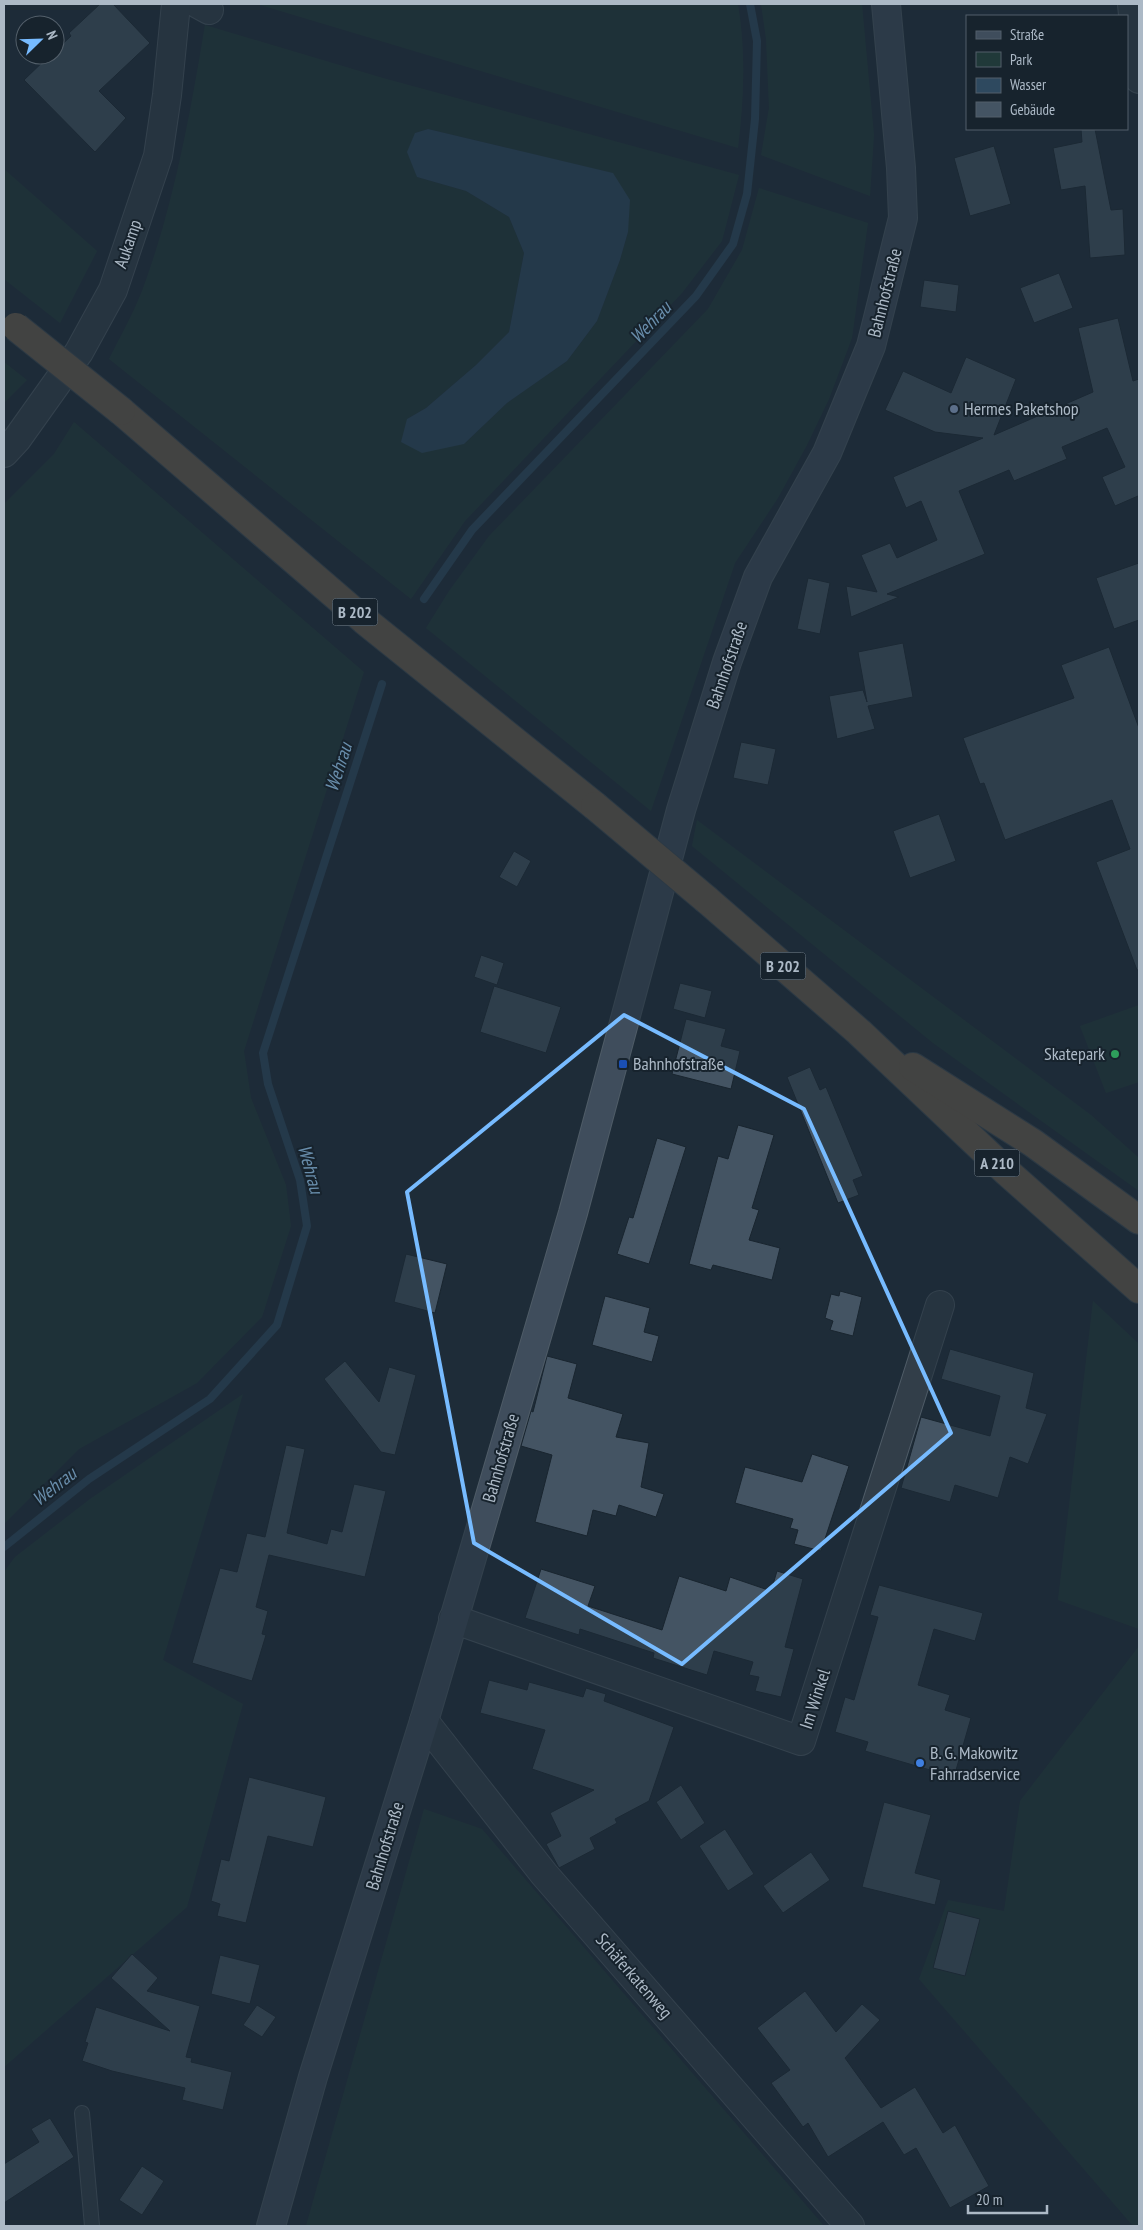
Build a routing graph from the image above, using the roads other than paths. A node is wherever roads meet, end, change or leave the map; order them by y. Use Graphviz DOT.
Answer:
graph roads {
  1 [pos="176,4"];
  2 [pos="886,4"];
  3 [pos="1132,4"];
  4 [pos="1139,79"];
  5 [pos="10,322"];
  6 [pos="4,453"];
  7 [pos="859,1032"];
  8 [pos="1139,1220"];
  9 [pos="1139,1288"];
  10 [pos="940,1305"];
  11 [pos="453,1619"];
  12 [pos="424,1720"];
  13 [pos="82,2113"];
  14 [pos="92,2226"];
  15 [pos="271,2226"];
  16 [pos="850,2226"];
  1 -- 6 [label="street, Aukamp"];
  2 -- 11 [label="main road, Bahnhofstraße"];
  3 -- 4 [label="street"];
  5 -- 7 [label="highway, B 202, bridge"];
  7 -- 8 [label="highway, A 210"];
  7 -- 9 [label="highway, A 210"];
  10 -- 11 [label="street, Im Winkel"];
  11 -- 12 [label="main road, Bahnhofstraße"];
  12 -- 15 [label="main road, Bahnhofstraße"];
  12 -- 16 [label="street, Schäferkatenweg"];
  13 -- 14 [label="lane"];
}
